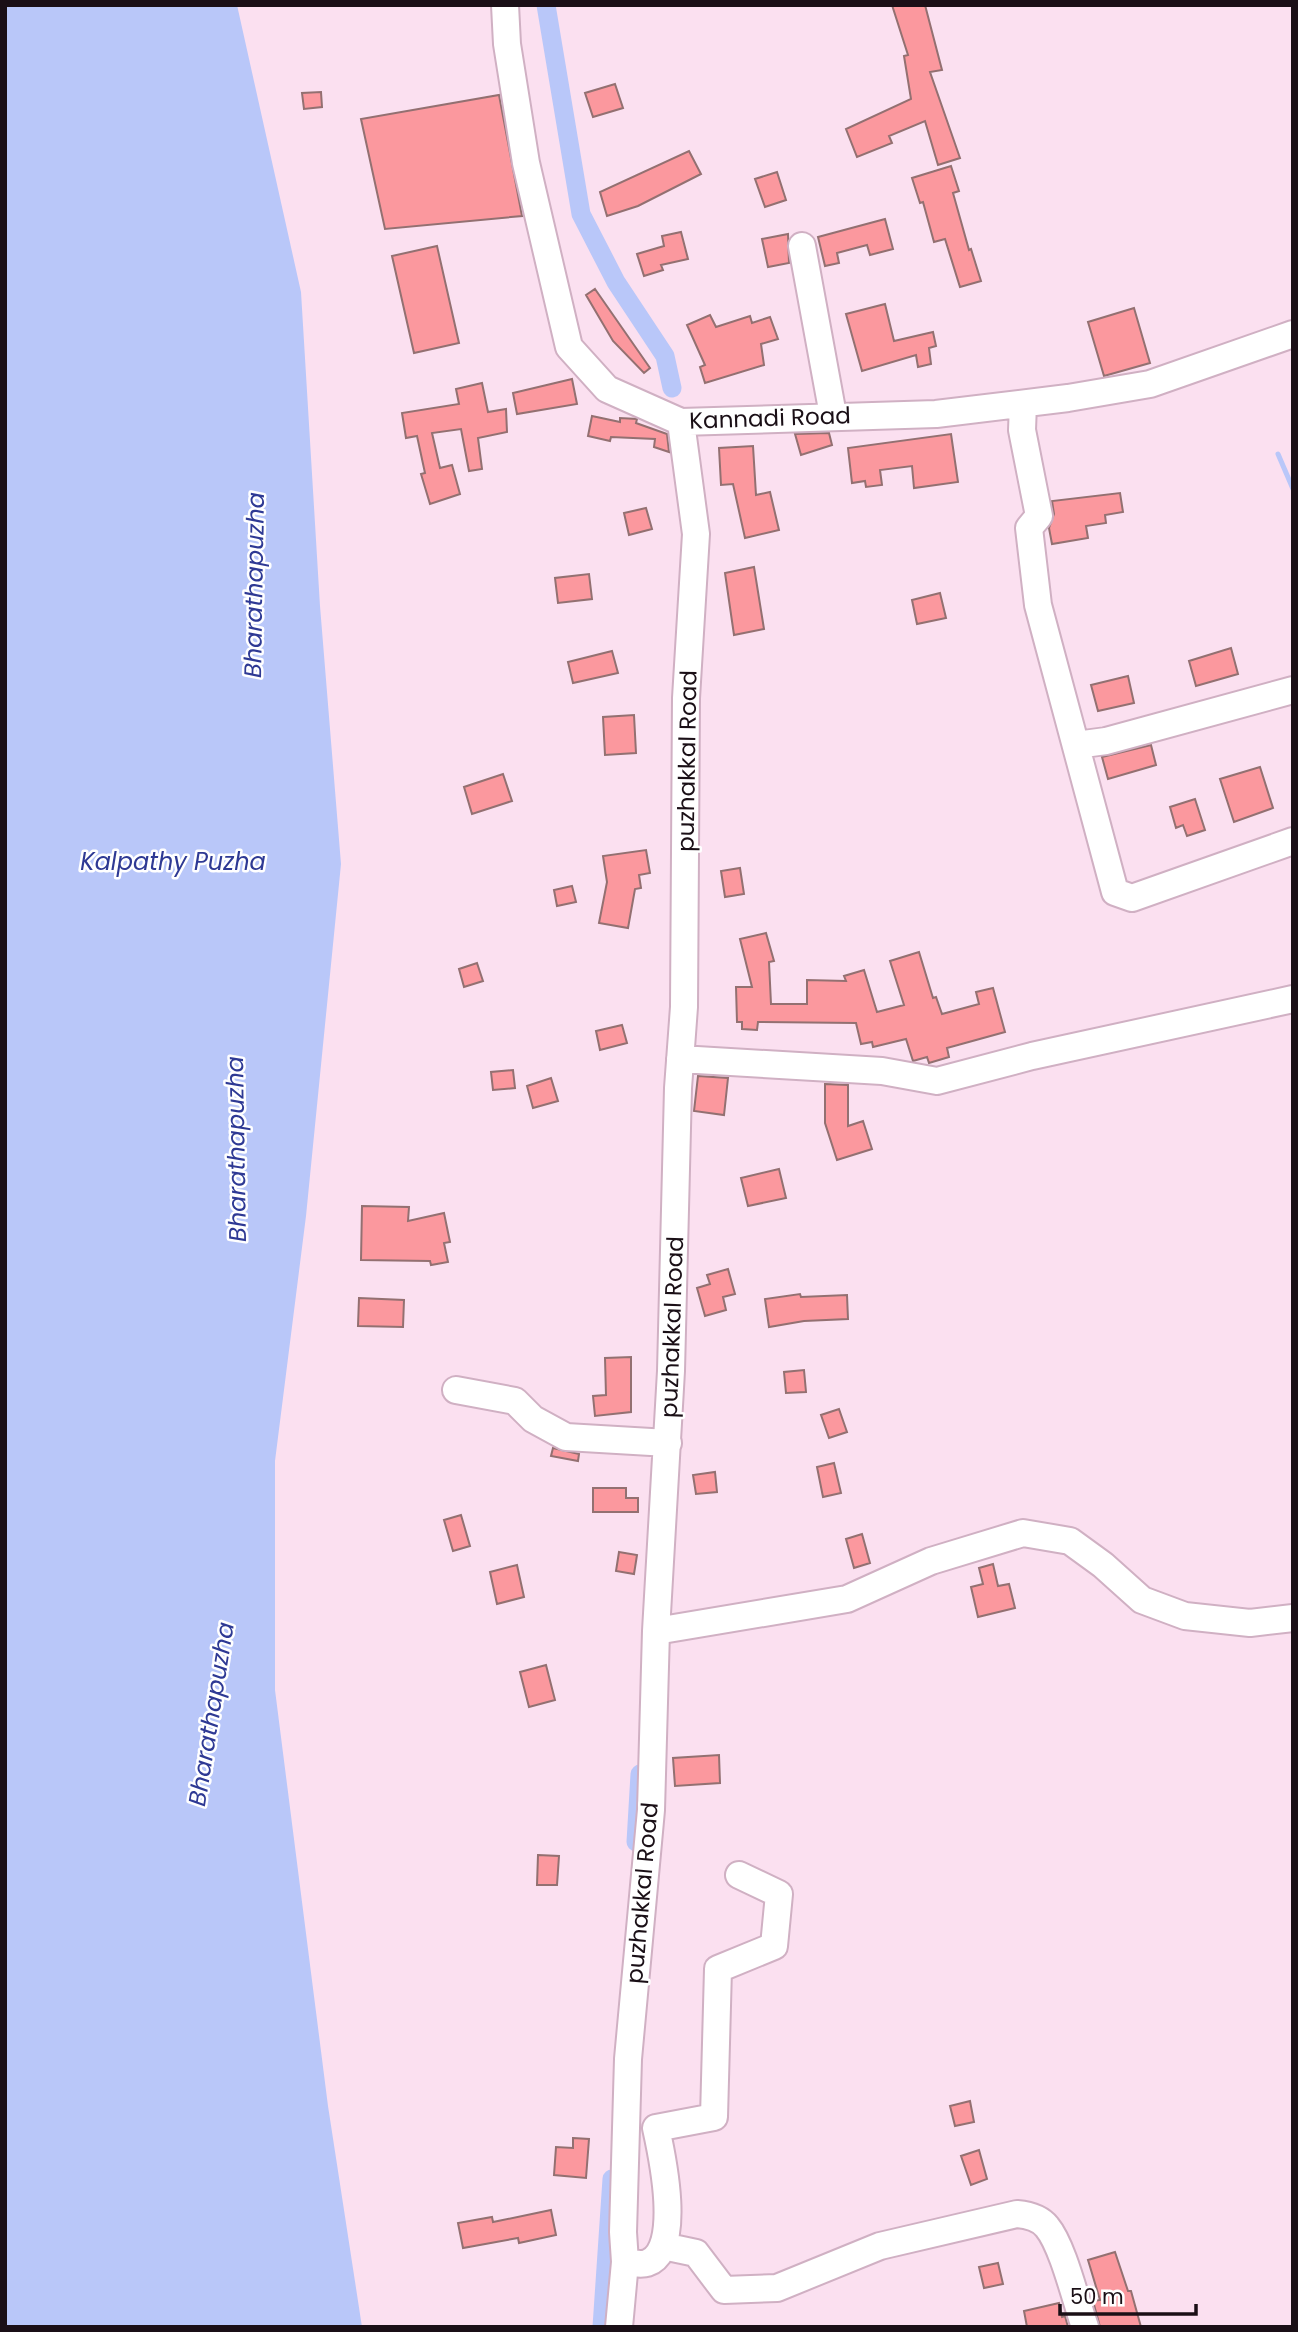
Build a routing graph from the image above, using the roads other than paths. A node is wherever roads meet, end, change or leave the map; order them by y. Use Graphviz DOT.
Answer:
graph roads {
  1 [pos="505,5"];
  2 [pos="802,246"];
  3 [pos="1293,334"];
  4 [pos="1023,404"];
  5 [pos="833,415"];
  6 [pos="681,422"];
  7 [pos="1293,690"];
  8 [pos="1076,745"];
  9 [pos="1293,841"];
  10 [pos="1293,999"];
  11 [pos="680,1059"];
  12 [pos="456,1390"];
  13 [pos="667,1443"];
  14 [pos="1293,1618"];
  15 [pos="656,1631"];
  16 [pos="739,1875"];
  17 [pos="663,2246"];
  18 [pos="625,2262"];
  19 [pos="619,2327"];
  20 [pos="1085,2327"];
  1 -- 6 [label="street, Kannadi Road"];
  2 -- 5 [label="street"];
  3 -- 4 [label="street, Kannadi Road"];
  4 -- 5 [label="street, Kannadi Road"];
  4 -- 8 [label="street"];
  5 -- 6 [label="street, Kannadi Road"];
  6 -- 11 [label="street, puzhakkal Road"];
  7 -- 8 [label="street"];
  8 -- 9 [label="street"];
  10 -- 11 [label="street"];
  11 -- 13 [label="street, puzhakkal Road"];
  12 -- 13 [label="street"];
  13 -- 15 [label="street, puzhakkal Road"];
  14 -- 15 [label="street"];
  15 -- 18 [label="street, puzhakkal Road"];
  16 -- 17 [label="street"];
  17 -- 18 [label="street"];
  17 -- 20 [label="street"];
  18 -- 19 [label="street, puzhakkal Road"];
}
